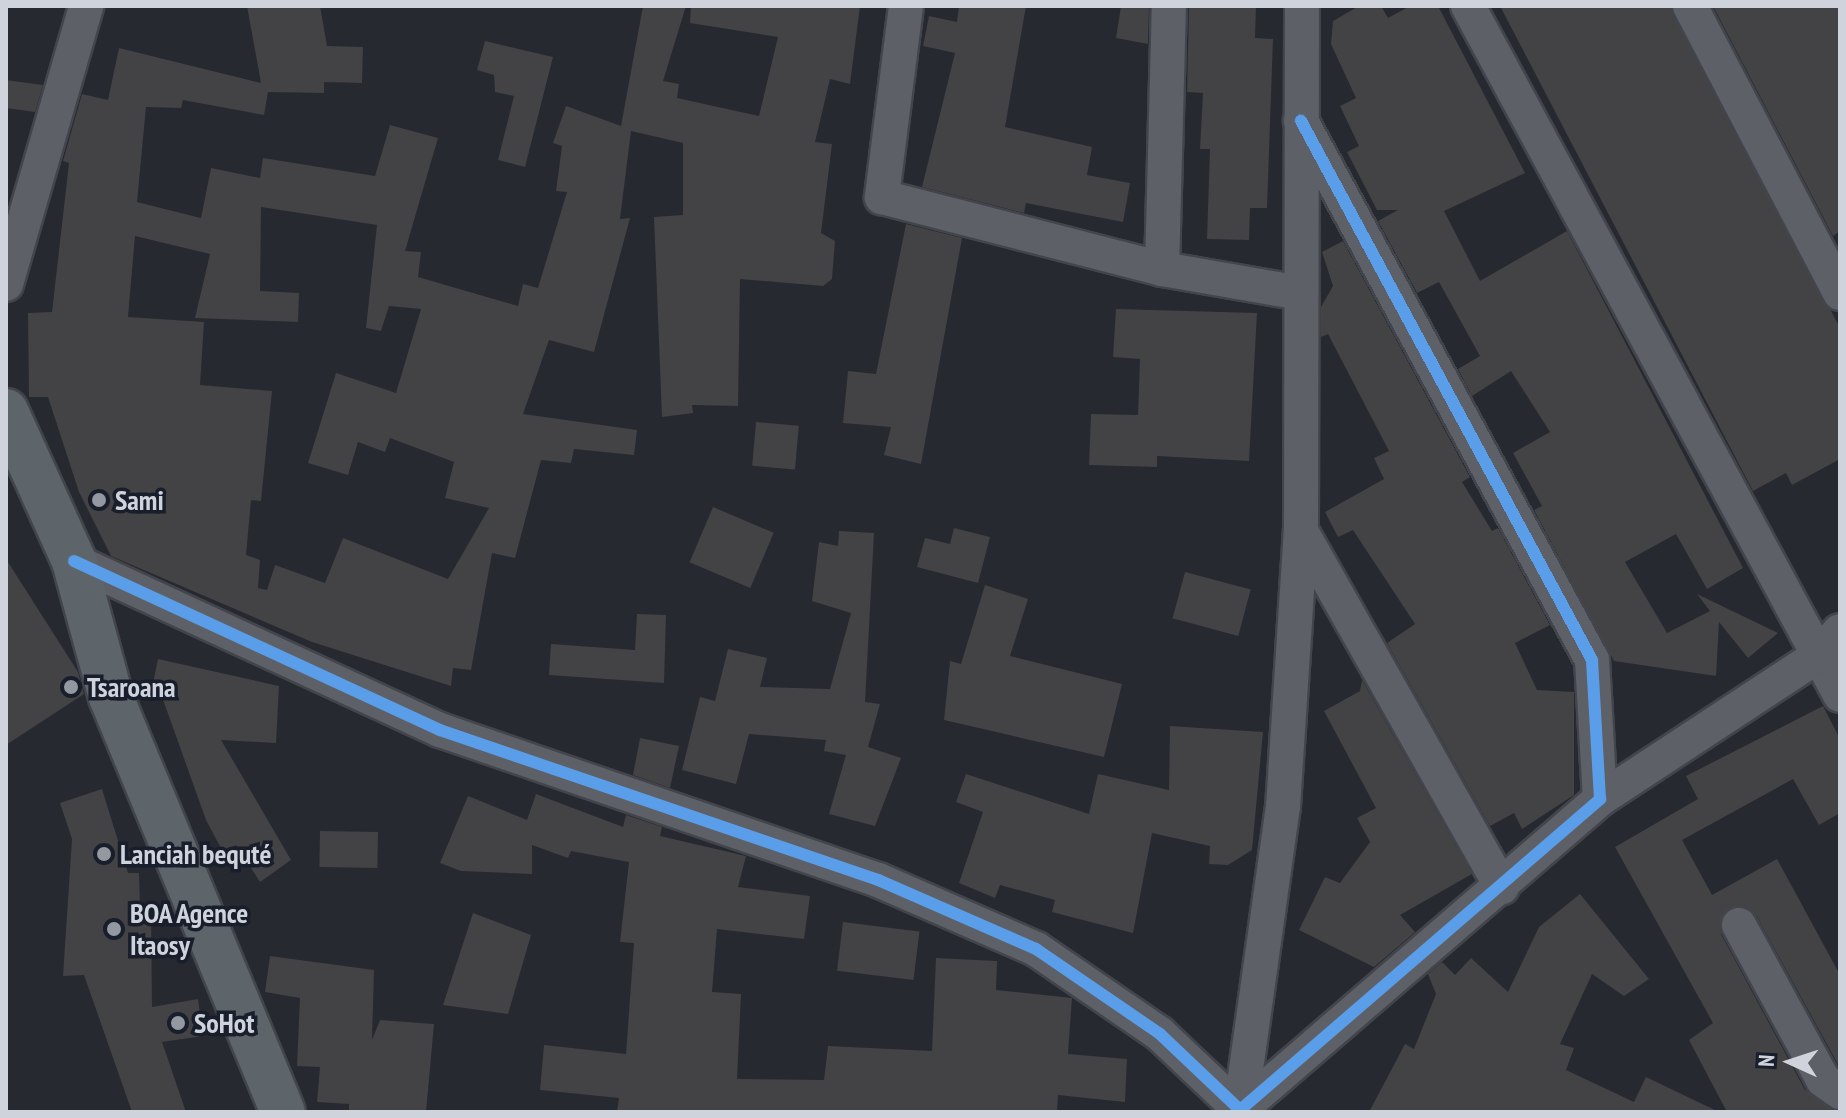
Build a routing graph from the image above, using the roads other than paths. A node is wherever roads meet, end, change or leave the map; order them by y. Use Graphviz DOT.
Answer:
graph roads {
  1 [pos="86,6"];
  2 [pos="906,6"];
  3 [pos="1169,6"];
  4 [pos="1302,6"];
  5 [pos="1468,6"];
  6 [pos="1690,6"];
  7 [pos="1301,121"];
  8 [pos="1162,269"];
  9 [pos="6,284"];
  10 [pos="1301,293"];
  11 [pos="1840,293"];
  12 [pos="6,411"];
  13 [pos="1301,531"];
  14 [pos="74,561"];
  15 [pos="1829,644"];
  16 [pos="1840,695"];
  17 [pos="1600,799"];
  18 [pos="1502,887"];
  19 [pos="1739,925"];
  20 [pos="1840,1092"];
  21 [pos="1240,1111"];
  22 [pos="283,1112"];
  1 -- 9 [label="street"];
  2 -- 8 [label="street"];
  3 -- 8 [label="street"];
  4 -- 7 [label="street"];
  5 -- 15 [label="street"];
  6 -- 11 [label="street"];
  7 -- 10 [label="street"];
  7 -- 17 [label="street"];
  8 -- 10 [label="street"];
  10 -- 13 [label="street"];
  12 -- 14 [label="street"];
  13 -- 18 [label="street"];
  13 -- 21 [label="street"];
  14 -- 21 [label="street"];
  14 -- 22 [label="street"];
  15 -- 16 [label="street"];
  15 -- 17 [label="street"];
  17 -- 18 [label="street"];
  18 -- 21 [label="street"];
  19 -- 20 [label="street"];
}
